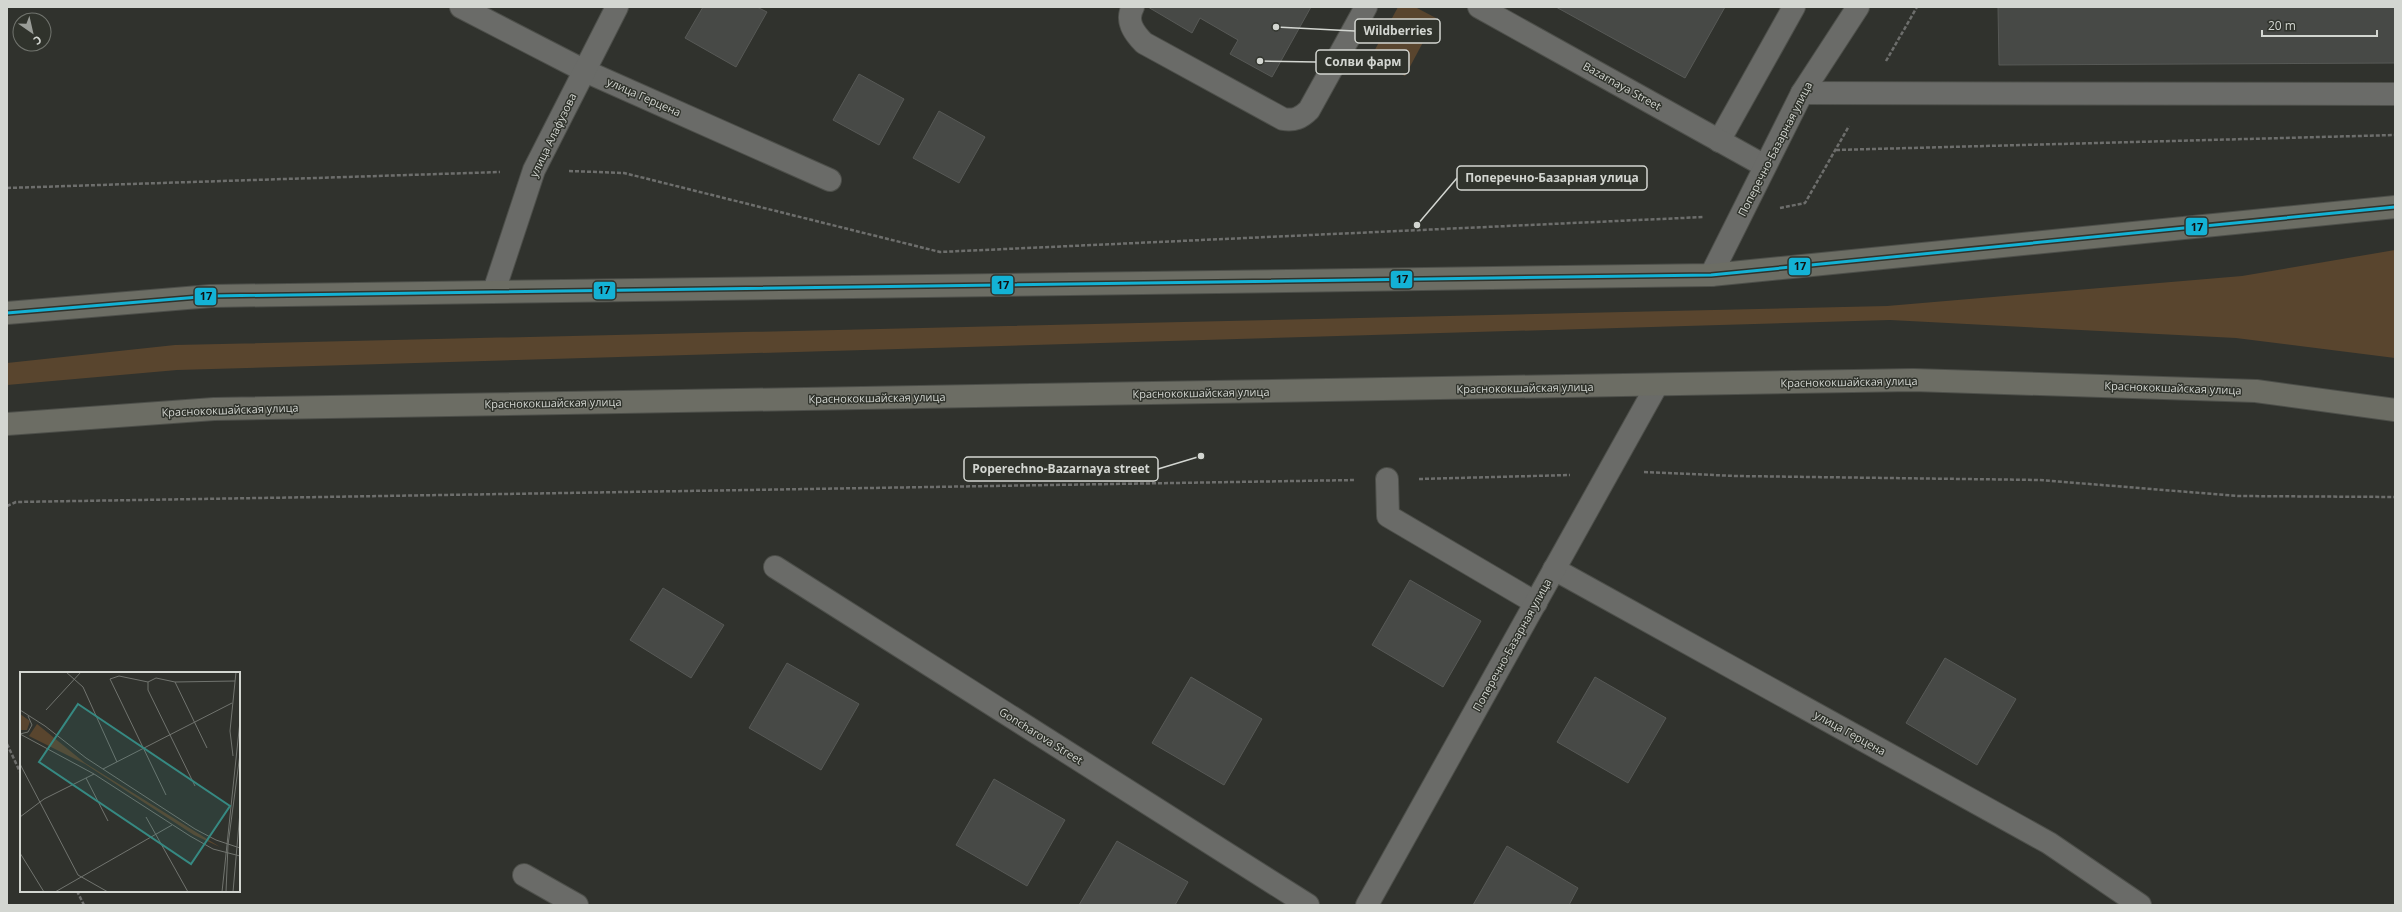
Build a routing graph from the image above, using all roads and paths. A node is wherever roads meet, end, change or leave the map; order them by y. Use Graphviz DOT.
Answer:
graph roads {
  1 [pos="461,7"];
  2 [pos="617,7"];
  3 [pos="1133,7"];
  4 [pos="1366,7"];
  5 [pos="1479,7"];
  6 [pos="1794,7"];
  7 [pos="1858,7"];
  8 [pos="1917,7"];
  9 [pos="585,70"];
  10 [pos="1802,93"];
  11 [pos="1868,93"];
  12 [pos="2395,94"];
  13 [pos="2395,136"];
  14 [pos="1719,141"];
  15 [pos="1836,150"];
  16 [pos="1765,166"];
  17 [pos="534,170"];
  18 [pos="830,180"];
  19 [pos="7,188"];
  20 [pos="2395,207"];
  21 [pos="1740,215"];
  22 [pos="1711,275"];
  23 [pos="494,292"];
  24 [pos="7,313"];
  25 [pos="1657,386"];
  26 [pos="2395,410"];
  27 [pos="7,424"];
  28 [pos="1610,471"];
  29 [pos="1387,479"];
  30 [pos="2395,497"];
  31 [pos="7,506"];
  32 [pos="775,567"];
  33 [pos="1554,570"];
  34 [pos="1536,603"];
  35 [pos="7,744"];
  36 [pos="20,772"];
  37 [pos="524,875"];
  38 [pos="78,892"];
  39 [pos="84,905"];
  40 [pos="577,905"];
  41 [pos="1308,905"];
  42 [pos="1367,905"];
  43 [pos="2140,905"];
  1 -- 9 [label="street, улица Герцена"];
  2 -- 9 [label="street, улица Алафузова"];
  3 -- 4 [label="street"];
  5 -- 14 [label="street, Bazarnaya Street"];
  6 -- 14 [label="street"];
  7 -- 10 [label="street, Поперечно-Базарная улица"];
  8 -- 11 [label="path"];
  9 -- 17 [label="street, улица Алафузова"];
  9 -- 18 [label="street, улица Герцена"];
  10 -- 11 [label="street"];
  10 -- 16 [label="street, Поперечно-Базарная улица"];
  11 -- 12 [label="street"];
  11 -- 15 [label="path"];
  13 -- 15 [label="path"];
  14 -- 16 [label="street, Bazarnaya Street"];
  15 -- 21 [label="path"];
  16 -- 21 [label="street, Поперечно-Базарная улица"];
  17 -- 19 [label="path"];
  17 -- 21 [label="path"];
  17 -- 23 [label="street, улица Алафузова"];
  20 -- 22 [label="main road"];
  21 -- 22 [label="street, Поперечно-Базарная улица"];
  22 -- 23 [label="main road"];
  23 -- 24 [label="main road"];
  25 -- 26 [label="main road, Краснококшайская улица"];
  25 -- 27 [label="main road, Краснококшайская улица"];
  25 -- 28 [label="street, Поперечно-Базарная улица"];
  28 -- 29 [label="path"];
  28 -- 30 [label="path"];
  28 -- 33 [label="street, Поперечно-Базарная улица"];
  29 -- 31 [label="path"];
  29 -- 34 [label="street"];
  32 -- 41 [label="street, Goncharova Street"];
  33 -- 34 [label="street, Поперечно-Базарная улица"];
  33 -- 43 [label="street, улица Герцена"];
  34 -- 42 [label="street, Поперечно-Базарная улица"];
  35 -- 36 [label="path"];
  37 -- 40 [label="street"];
  38 -- 39 [label="path"];
}
